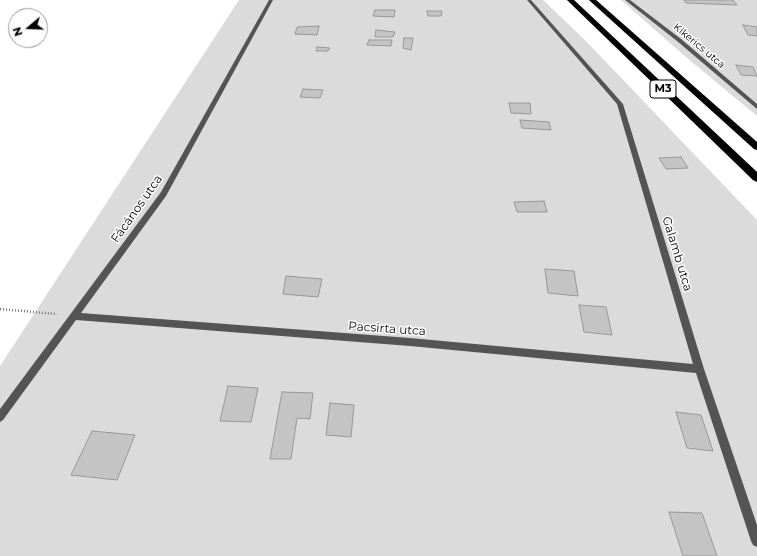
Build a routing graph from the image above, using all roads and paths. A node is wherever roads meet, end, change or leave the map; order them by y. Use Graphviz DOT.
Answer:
graph roads {
  1 [pos="271,0"];
  2 [pos="529,0"];
  3 [pos="570,0"];
  4 [pos="592,0"];
  5 [pos="627,0"];
  6 [pos="757,107"];
  7 [pos="757,147"];
  8 [pos="757,178"];
  9 [pos="0,309"];
  10 [pos="74,316"];
  11 [pos="698,369"];
  12 [pos="0,417"];
  13 [pos="757,541"];
  1 -- 10 [label="street, Fácános utca"];
  2 -- 11 [label="street, Galamb utca"];
  3 -- 8 [label="highway, M3"];
  4 -- 7 [label="highway, M3"];
  5 -- 6 [label="street, Kikerics utca"];
  9 -- 10 [label="path"];
  10 -- 11 [label="street, Pacsirta utca"];
  10 -- 12 [label="street, Fácános utca"];
  11 -- 13 [label="street, Galamb utca"];
}
